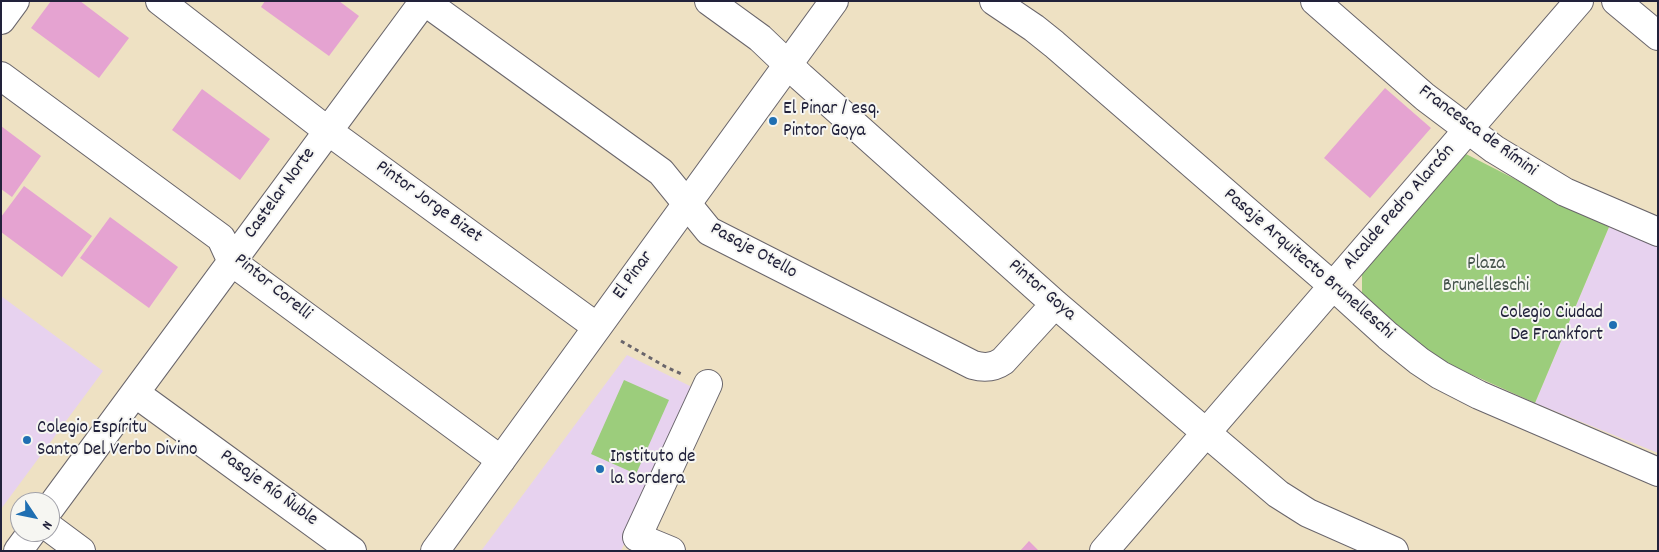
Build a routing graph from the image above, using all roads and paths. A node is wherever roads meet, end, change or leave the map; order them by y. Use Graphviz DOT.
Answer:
graph roads {
  1 [pos="15,1"];
  2 [pos="160,1"];
  3 [pos="424,1"];
  4 [pos="709,1"];
  5 [pos="834,1"];
  6 [pos="994,1"];
  7 [pos="1315,1"];
  8 [pos="1579,1"];
  9 [pos="1616,1"];
  10 [pos="1,20"];
  11 [pos="1658,36"];
  12 [pos="788,64"];
  13 [pos="1,76"];
  14 [pos="1468,129"];
  15 [pos="328,130"];
  16 [pos="686,204"];
  17 [pos="1658,232"];
  18 [pos="232,262"];
  19 [pos="1333,286"];
  20 [pos="1055,304"];
  21 [pos="597,327"];
  22 [pos="708,384"];
  23 [pos="135,393"];
  24 [pos="1205,434"];
  25 [pos="501,460"];
  26 [pos="1658,472"];
  27 [pos="60,494"];
  28 [pos="60,535"];
  29 [pos="81,551"];
  30 [pos="352,551"];
  31 [pos="434,551"];
  32 [pos="671,551"];
  33 [pos="1104,551"];
  34 [pos="1394,551"];
  1 -- 10 [label="street"];
  2 -- 15 [label="street, Pintor Jorge Bizet"];
  3 -- 15 [label="street, Castelar Norte"];
  3 -- 16 [label="street, Pasaje Otello"];
  4 -- 12 [label="street, Pintor Goya"];
  5 -- 12 [label="street, El Pinar"];
  6 -- 19 [label="street, Pasaje Arquitecto Brunelleschi"];
  7 -- 14 [label="street, Francesca de Rímini"];
  8 -- 14 [label="street, Alcalde Pedro Alarcón"];
  9 -- 11 [label="street"];
  12 -- 16 [label="street, El Pinar"];
  12 -- 20 [label="street, Pintor Goya"];
  13 -- 18 [label="street, Pintor Corelli"];
  14 -- 17 [label="street, Francesca de Rímini"];
  14 -- 19 [label="street, Alcalde Pedro Alarcón"];
  15 -- 18 [label="street, Castelar Norte"];
  15 -- 21 [label="street, Pintor Jorge Bizet"];
  16 -- 20 [label="street, Pasaje Otello"];
  16 -- 21 [label="street, El Pinar"];
  18 -- 23 [label="street, Castelar Norte"];
  18 -- 25 [label="street, Pintor Corelli"];
  19 -- 24 [label="street, Alcalde Pedro Alarcón"];
  19 -- 26 [label="street, Pasaje Arquitecto Brunelleschi"];
  20 -- 24 [label="street, Pintor Goya"];
  21 -- 22 [label="path"];
  21 -- 25 [label="street, El Pinar"];
  22 -- 32 [label="street"];
  23 -- 27 [label="street, Castelar Norte"];
  23 -- 30 [label="street, Pasaje Río Ñuble"];
  24 -- 33 [label="street, Alcalde Pedro Alarcón"];
  24 -- 34 [label="street, Pintor Goya"];
  25 -- 31 [label="street, El Pinar"];
  28 -- 29 [label="street"];
}
